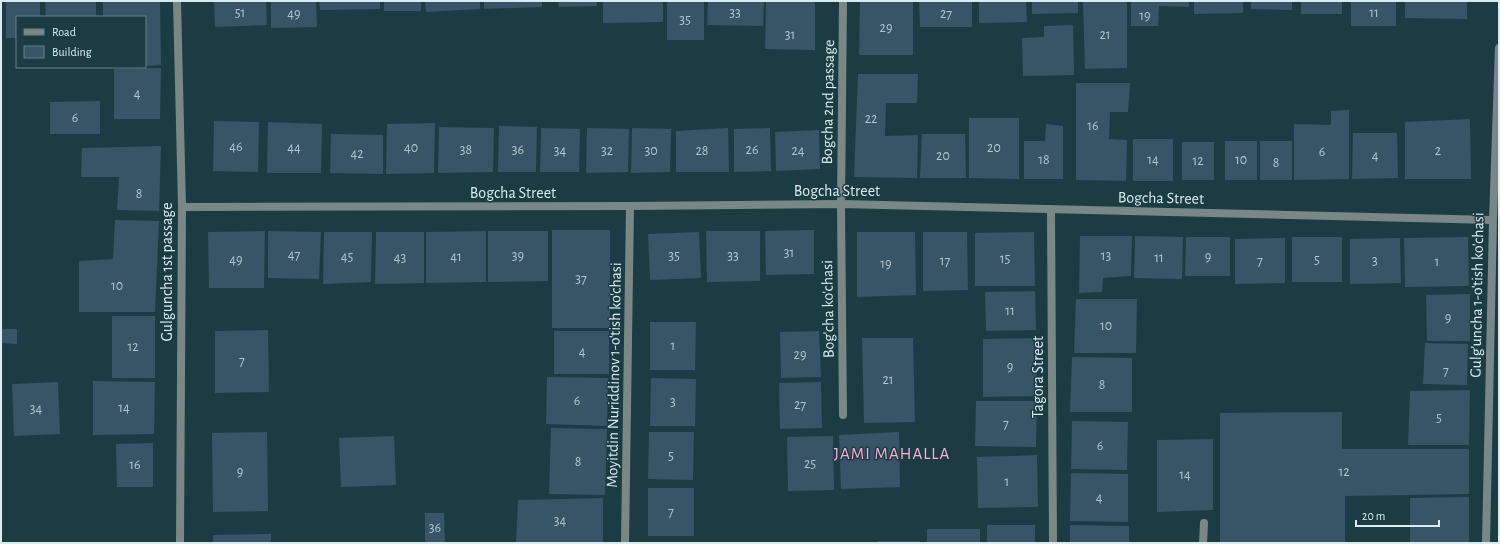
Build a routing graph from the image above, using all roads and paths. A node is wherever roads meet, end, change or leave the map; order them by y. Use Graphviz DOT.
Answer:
graph roads {
  1 [pos="177,1"];
  2 [pos="843,1"];
  3 [pos="1499,48"];
  4 [pos="841,204"];
  5 [pos="630,206"];
  6 [pos="182,207"];
  7 [pos="1051,210"];
  8 [pos="1492,220"];
  9 [pos="843,415"];
  10 [pos="1204,523"];
  11 [pos="180,543"];
  12 [pos="625,543"];
  13 [pos="1053,543"];
  14 [pos="1203,543"];
  15 [pos="1486,543"];
  1 -- 6 [label="street, Gulguncha 1st passage"];
  2 -- 4 [label="street, Bogcha 2nd passage"];
  3 -- 8 [label="street, Gulg'uncha 1-o'tish ko'chasi"];
  4 -- 5 [label="street, Bogcha Street"];
  4 -- 7 [label="street, Bogcha Street"];
  4 -- 9 [label="street, Bog'cha ko'chasi"];
  5 -- 6 [label="street, Bogcha Street"];
  5 -- 12 [label="street, Moyitdin Nuriddinov 1-o'tish ko'chasi"];
  6 -- 11 [label="street, Gulguncha 1st passage"];
  7 -- 8 [label="street, Bogcha Street"];
  7 -- 13 [label="street, Tagora Street"];
  8 -- 15 [label="street, Gulg'uncha 1-o'tish ko'chasi"];
  10 -- 14 [label="street"];
}
